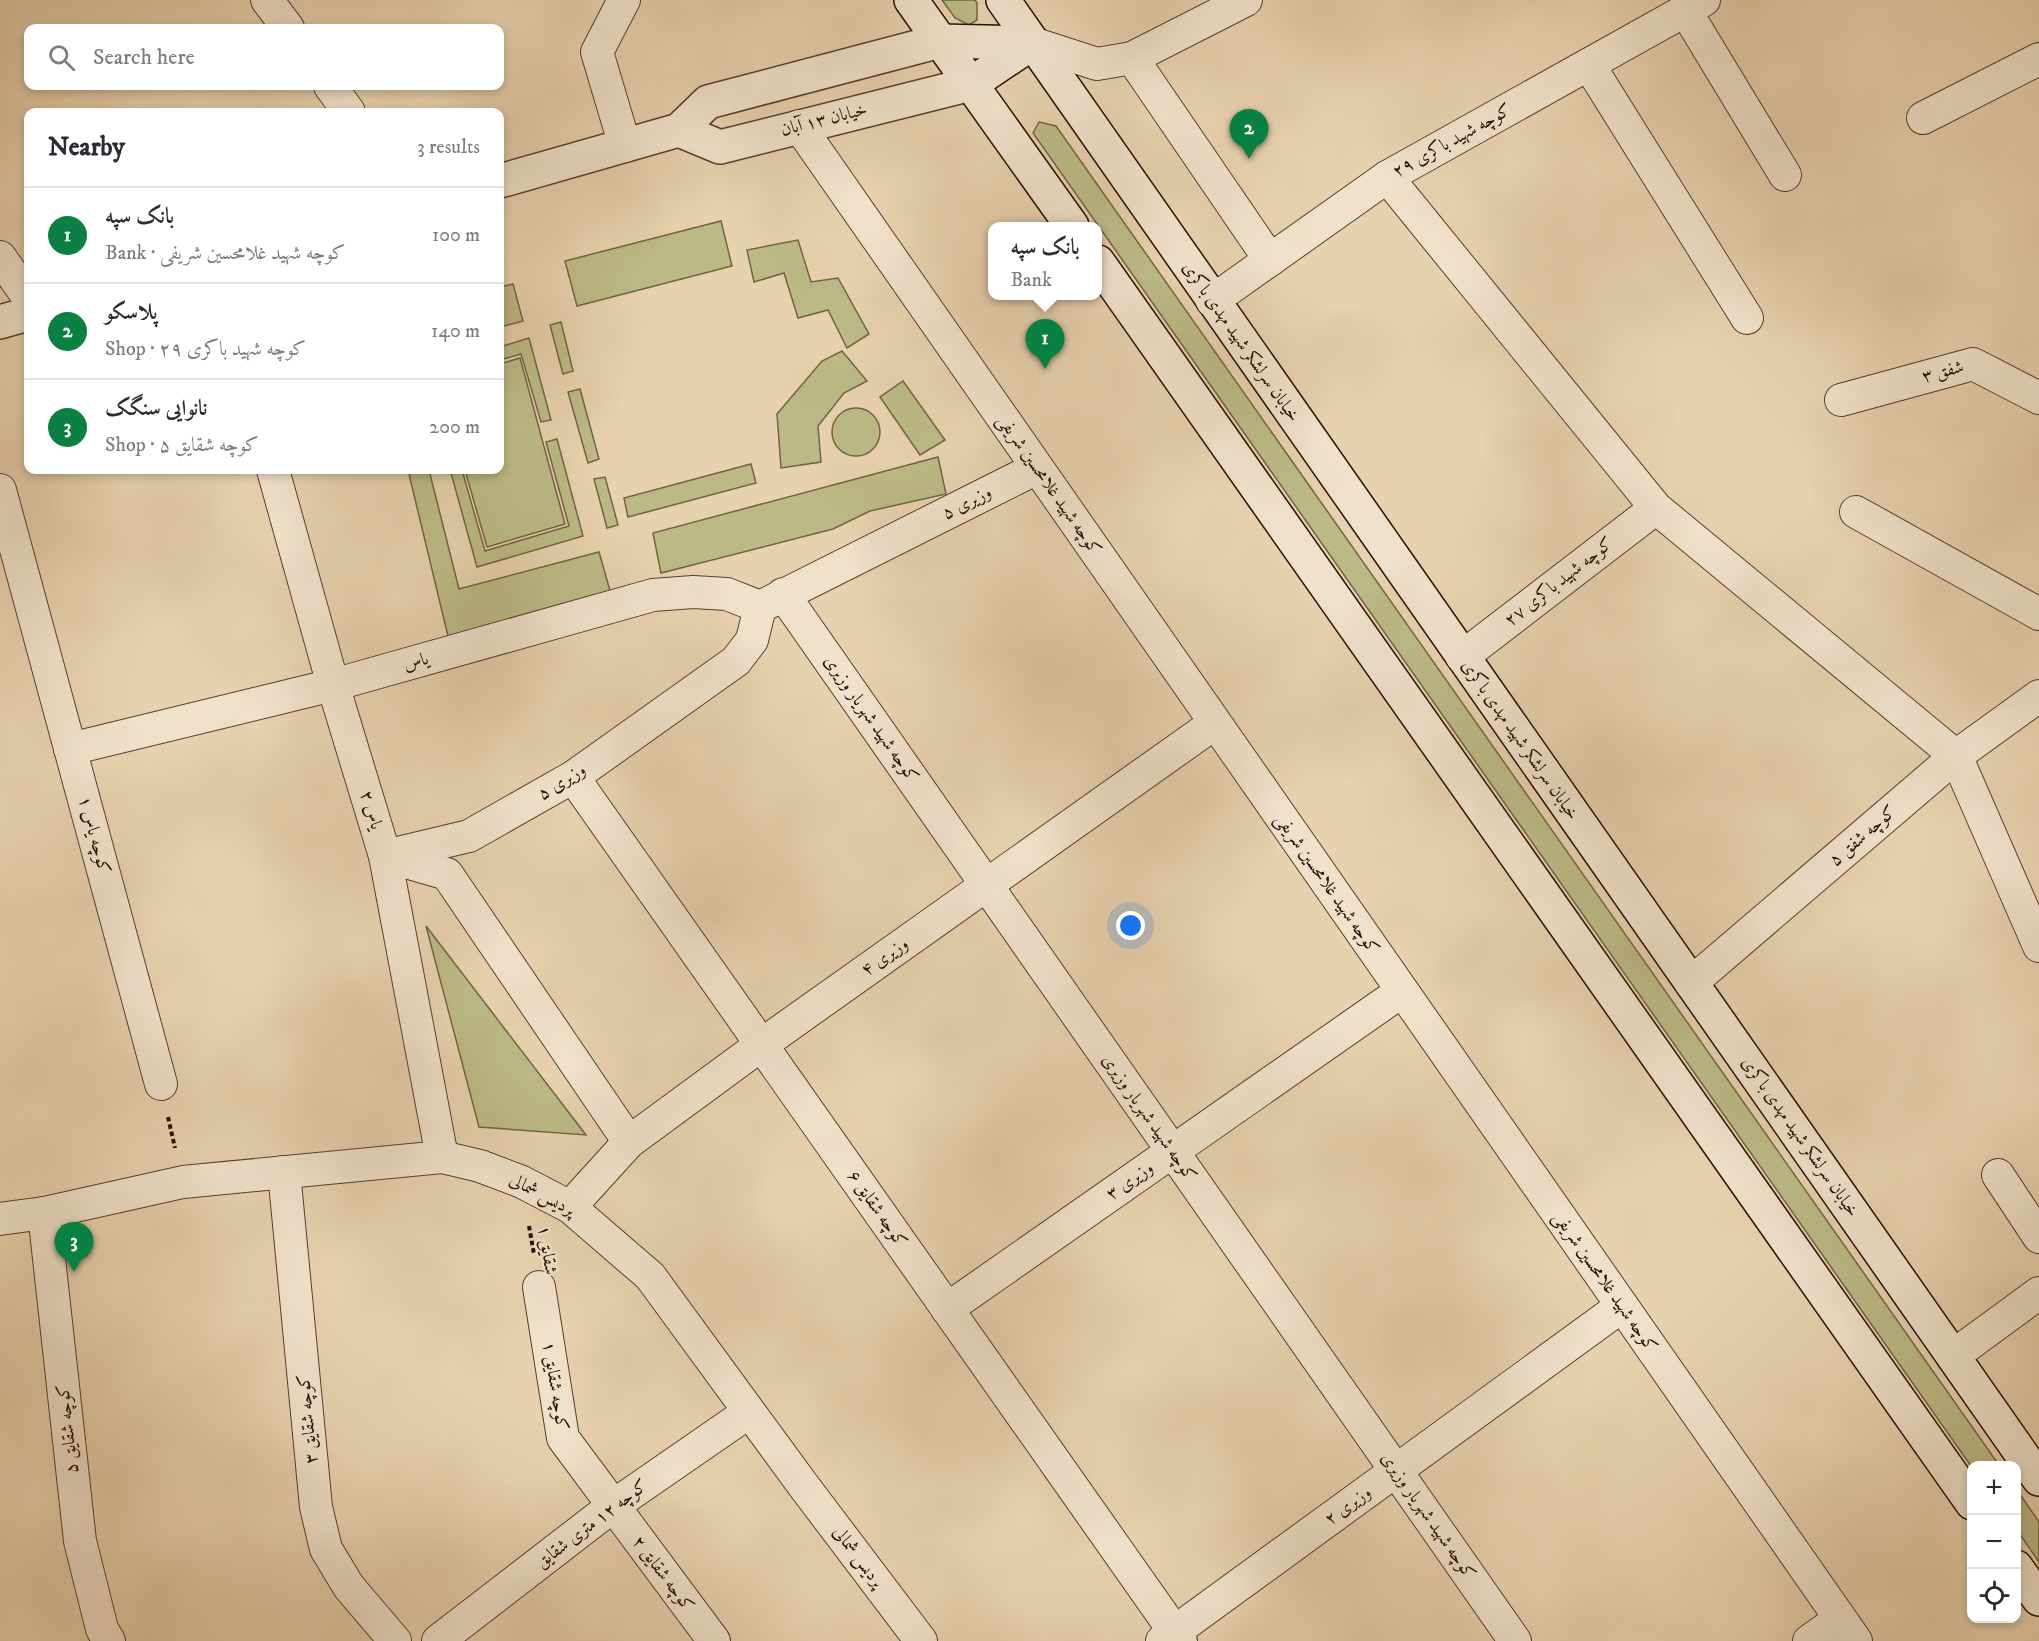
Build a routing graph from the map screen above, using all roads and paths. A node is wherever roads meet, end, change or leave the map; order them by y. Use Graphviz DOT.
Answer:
graph roads {
  1 [pos="267,0"];
  2 [pos="624,0"];
  3 [pos="911,0"];
  4 [pos="1003,0"];
  5 [pos="1246,0"];
  6 [pos="1694,5"];
  7 [pos="285,24"];
  8 [pos="940,41"];
  9 [pos="1032,42"];
  10 [pos="1132,58"];
  11 [pos="2039,59"];
  12 [pos="1589,65"];
  13 [pos="971,84"];
  14 [pos="333,90"];
  15 [pos="347,108"];
  16 [pos="1923,118"];
  17 [pos="799,126"];
  18 [pos="679,130"];
  19 [pos="625,146"];
  20 [pos="1785,175"];
  21 [pos="1387,177"];
  22 [pos="504,180"];
  23 [pos="1069,222"];
  24 [pos="0,257"];
  25 [pos="1270,260"];
  26 [pos="1102,268"];
  27 [pos="24,291"];
  28 [pos="1212,301"];
  29 [pos="24,315"];
  30 [pos="1747,318"];
  31 [pos="0,322"];
  32 [pos="2039,398"];
  33 [pos="1841,400"];
  34 [pos="1036,468"];
  35 [pos="274,474"];
  36 [pos="0,490"];
  37 [pos="1656,508"];
  38 [pos="1856,512"];
  39 [pos="771,600"];
  40 [pos="2039,614"];
  41 [pos="1462,657"];
  42 [pos="333,685"];
  43 [pos="2039,696"];
  44 [pos="1215,723"];
  45 [pos="70,749"];
  46 [pos="1956,756"];
  47 [pos="573,777"];
  48 [pos="385,856"];
  49 [pos="986,885"];
  50 [pos="2039,946"];
  51 [pos="1691,983"];
  52 [pos="1402,991"];
  53 [pos="761,1045"];
  54 [pos="161,1084"];
  55 [pos="629,1142"];
  56 [pos="1172,1151"];
  57 [pos="442,1157"];
  58 [pos="284,1172"];
  59 [pos="1998,1175"];
  60 [pos="183,1182"];
  61 [pos="522,1182"];
  62 [pos="570,1207"];
  63 [pos="44,1213"];
  64 [pos="0,1219"];
  65 [pos="2039,1237"];
  66 [pos="539,1287"];
  67 [pos="2039,1293"];
  68 [pos="1622,1306"];
  69 [pos="947,1309"];
  70 [pos="1953,1356"];
  71 [pos="749,1412"];
  72 [pos="1396,1471"];
  73 [pos="2039,1479"];
  74 [pos="1967,1497"];
  75 [pos="613,1506"];
  76 [pos="2017,1569"];
  77 [pos="2039,1599"];
  78 [pos="1848,1630"];
  79 [pos="1173,1638"];
  80 [pos="109,1641"];
  81 [pos="395,1641"];
  82 [pos="438,1641"];
  83 [pos="714,1641"];
  84 [pos="921,1641"];
  85 [pos="1515,1641"];
  86 [pos="1809,1641"];
  1 -- 7 [label="street"];
  2 -- 19 [label="street"];
  3 -- 8 [label="main road"];
  4 -- 9 [label="main road, خیابان سرلشکر شهید مهدی باکری"];
  5 -- 10 [label="street"];
  6 -- 12 [label="street, کوچه شهید باکری ۲۹"];
  6 -- 20 [label="street"];
  8 -- 9 [label="main road"];
  8 -- 13 [label="main road"];
  8 -- 18 [label="main road"];
  9 -- 10 [label="street"];
  9 -- 13 [label="main road"];
  9 -- 28 [label="main road, خیابان سرلشکر شهید مهدی باکری"];
  10 -- 25 [label="street"];
  11 -- 16 [label="street"];
  12 -- 21 [label="street, کوچه شهید باکری ۲۹"];
  12 -- 30 [label="street"];
  13 -- 17 [label="main road, خیابان ۱۳ آبان"];
  13 -- 23 [label="main road"];
  14 -- 15 [label="street"];
  17 -- 18 [label="main road, خیابان ۱۳ آبان"];
  17 -- 34 [label="street, کوچه شهید غلامحسین شریفی"];
  18 -- 19 [label="main road"];
  19 -- 22 [label="main road"];
  21 -- 25 [label="street, کوچه شهید باکری ۲۹"];
  21 -- 37 [label="street"];
  24 -- 27 [label="street"];
  25 -- 28 [label="street, کوچه شهید باکری ۲۹"];
  26 -- 74 [label="main road"];
  28 -- 41 [label="main road, خیابان سرلشکر شهید مهدی باکری"];
  29 -- 31 [label="main road"];
  32 -- 33 [label="street, شفق ۳"];
  34 -- 39 [label="street, وزیری ۵"];
  34 -- 44 [label="street, کوچه شهید غلامحسین شریفی"];
  35 -- 42 [label="street, یاس ۲"];
  36 -- 45 [label="street, کوچه یاس ۱"];
  37 -- 41 [label="street, کوچه شهید باکری ۲۷"];
  37 -- 46 [label="street"];
  38 -- 40 [label="street"];
  39 -- 42 [label="street, یاس"];
  39 -- 47 [label="street, وزیری ۵"];
  39 -- 49 [label="street, کوچه شهید شهریار وزیری"];
  41 -- 51 [label="main road, خیابان سرلشکر شهید مهدی باکری"];
  42 -- 45 [label="street, یاس"];
  42 -- 48 [label="street, یاس ۲"];
  43 -- 46 [label="street, کوچه شفق ۵"];
  44 -- 49 [label="street, وزیری ۴"];
  44 -- 52 [label="street, کوچه شهید غلامحسین شریفی"];
  45 -- 54 [label="street, کوچه یاس ۱"];
  46 -- 50 [label="street"];
  46 -- 51 [label="street, کوچه شفق ۵"];
  47 -- 48 [label="street, وزیری ۵"];
  47 -- 53 [label="street, کوچه شقایق ۶"];
  48 -- 55 [label="street"];
  48 -- 57 [label="street, یاس ۲"];
  49 -- 53 [label="street, وزیری ۴"];
  49 -- 56 [label="street, کوچه شهید شهریار وزیری"];
  51 -- 70 [label="main road, خیابان سرلشکر شهید مهدی باکری"];
  52 -- 56 [label="street, وزیری ۳"];
  52 -- 68 [label="street, کوچه شهید غلامحسین شریفی"];
  53 -- 55 [label="street, وزیری ۴"];
  53 -- 69 [label="street, کوچه شقایق ۶"];
  54 -- 60 [label="path"];
  55 -- 62 [label="street, وزیری ۴"];
  56 -- 69 [label="street, وزیری ۳"];
  56 -- 72 [label="street, کوچه شهید شهریار وزیری"];
  57 -- 58 [label="street, پردیس شمالی"];
  57 -- 61 [label="street, پردیس شمالی"];
  58 -- 60 [label="street, پردیس شمالی"];
  58 -- 81 [label="street, کوچه شقایق ۳"];
  59 -- 65 [label="street"];
  60 -- 63 [label="street, پردیس شمالی"];
  61 -- 62 [label="street, پردیس شمالی"];
  61 -- 66 [label="path, شقایق ۱"];
  62 -- 71 [label="street, پردیس شمالی"];
  63 -- 64 [label="street, پردیس شمالی"];
  63 -- 80 [label="street, کوچه شقایق ۵"];
  66 -- 75 [label="street, کوچه شقایق ۱"];
  67 -- 70 [label="street"];
  68 -- 72 [label="street, وزیری ۲"];
  68 -- 78 [label="street, کوچه شهید غلامحسین شریفی"];
  69 -- 79 [label="street, کوچه شقایق ۶"];
  70 -- 73 [label="main road, خیابان سرلشکر شهید مهدی باکری"];
  71 -- 75 [label="street, کوچه ۱۲ متری شقایق"];
  71 -- 84 [label="street, پردیس شمالی"];
  72 -- 79 [label="street, وزیری ۲"];
  72 -- 85 [label="street, کوچه شهید شهریار وزیری"];
  75 -- 82 [label="street, کوچه ۱۲ متری شقایق"];
  75 -- 83 [label="street, کوچه شقایق ۲"];
  76 -- 77 [label="main road"];
  78 -- 86 [label="street"];
}
